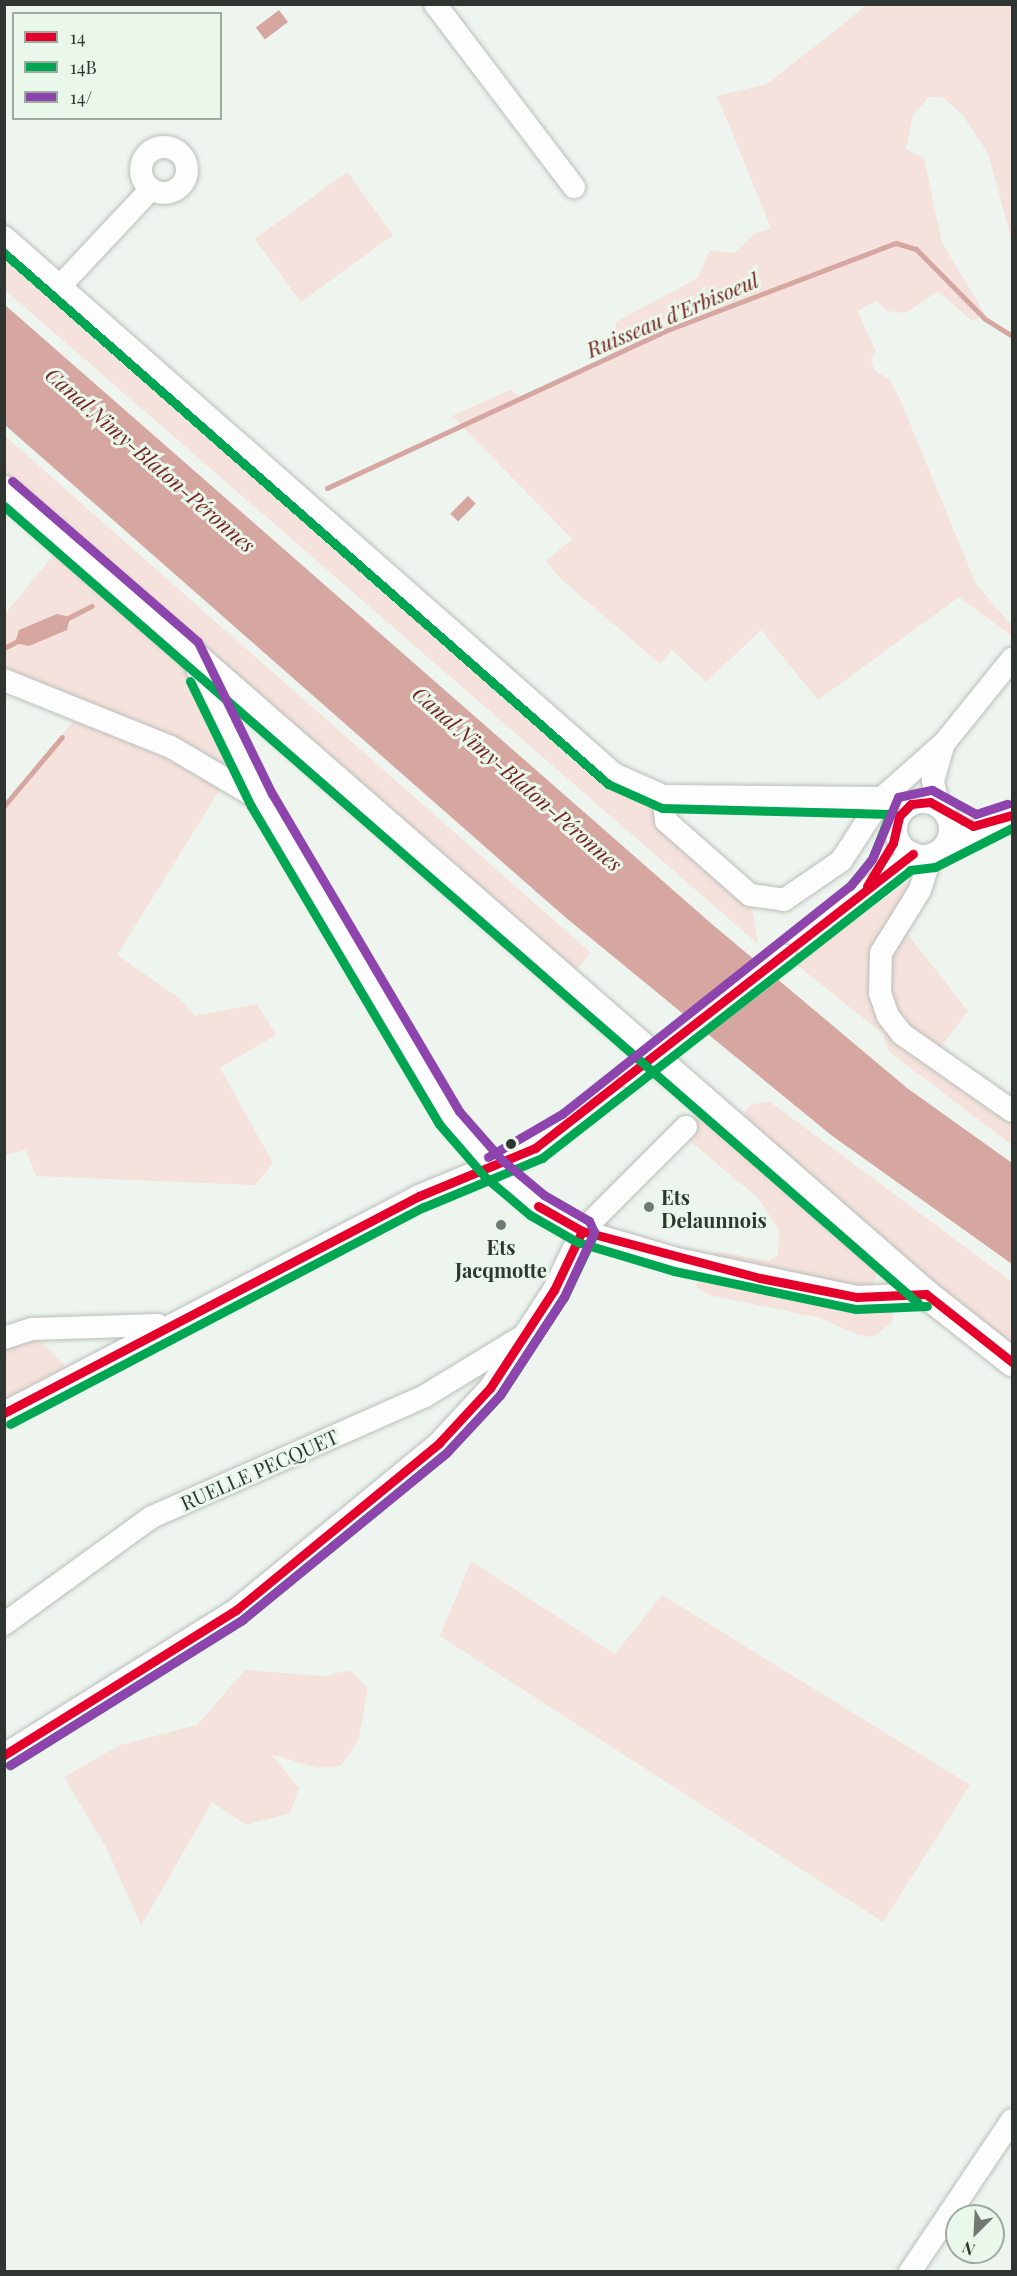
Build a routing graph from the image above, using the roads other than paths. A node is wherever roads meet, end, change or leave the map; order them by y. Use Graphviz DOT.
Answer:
graph roads {
  1 [pos="435,4"];
  2 [pos="574,187"];
  3 [pos="151,189"];
  4 [pos="4,237"];
  5 [pos="60,286"];
  6 [pos="4,490"];
  7 [pos="188,649"];
  8 [pos="1012,659"];
  9 [pos="4,680"];
  10 [pos="945,742"];
  11 [pos="663,796"];
  12 [pos="882,798"];
  13 [pos="261,800"];
  14 [pos="941,808"];
  15 [pos="1012,815"];
  16 [pos="900,817"];
  17 [pos="987,826"];
  18 [pos="930,852"];
  19 [pos="859,894"];
  20 [pos="1012,1111"];
  21 [pos="686,1127"];
  22 [pos="493,1168"];
  23 [pos="582,1231"];
  24 [pos="926,1294"];
  25 [pos="163,1325"];
  26 [pos="526,1334"];
  27 [pos="4,1338"];
  28 [pos="1012,1362"];
  29 [pos="4,1413"];
  30 [pos="4,1624"];
  31 [pos="4,1755"];
  32 [pos="1012,2120"];
  33 [pos="910,2271"];
  1 -- 2 [label="street"];
  3 -- 5 [label="street"];
  4 -- 5 [label="street"];
  5 -- 11 [label="street"];
  6 -- 7 [label="main road"];
  7 -- 13 [label="street"];
  7 -- 24 [label="main road"];
  8 -- 10 [label="street"];
  9 -- 13 [label="street"];
  10 -- 12 [label="street"];
  10 -- 14 [label="street"];
  11 -- 12 [label="street"];
  11 -- 12 [label="street"];
  12 -- 16 [label="street"];
  13 -- 22 [label="street"];
  14 -- 16 [label="street"];
  14 -- 17 [label="street"];
  14 -- 18 [label="street"];
  15 -- 17 [label="street"];
  16 -- 18 [label="street"];
  16 -- 19 [label="street"];
  17 -- 18 [label="street"];
  18 -- 19 [label="street"];
  18 -- 20 [label="street"];
  19 -- 22 [label="street, bridge"];
  21 -- 23 [label="street"];
  22 -- 23 [label="street"];
  22 -- 25 [label="street"];
  23 -- 24 [label="street"];
  23 -- 26 [label="street"];
  24 -- 28 [label="main road"];
  25 -- 27 [label="street"];
  25 -- 29 [label="street"];
  26 -- 30 [label="street, RUELLE PECQUET"];
  26 -- 31 [label="street"];
  32 -- 33 [label="street"];
}
